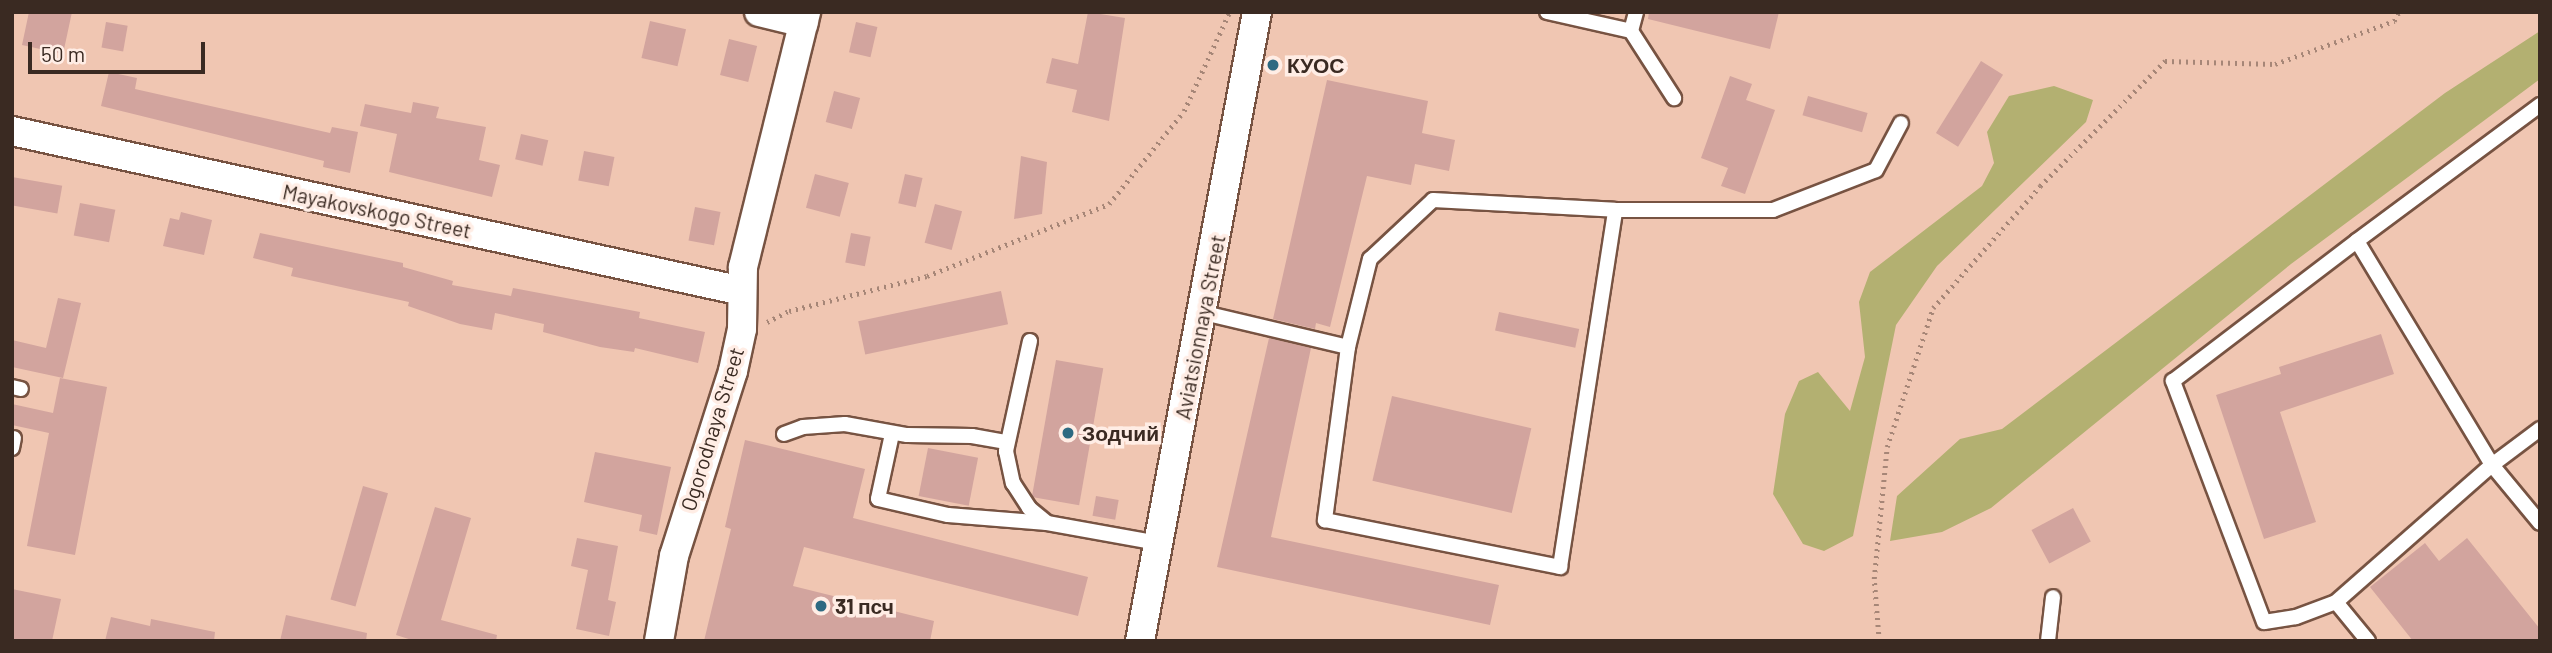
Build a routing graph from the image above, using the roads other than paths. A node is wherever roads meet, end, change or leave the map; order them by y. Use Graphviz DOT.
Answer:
graph roads {
  1 [pos="759,12"];
  2 [pos="1257,12"];
  3 [pos="1547,12"];
  4 [pos="1636,12"];
  5 [pos="805,18"];
  6 [pos="1631,31"];
  7 [pos="1674,98"];
  8 [pos="2540,104"];
  9 [pos="1901,123"];
  10 [pos="12,131"];
  11 [pos="1615,210"];
  12 [pos="2357,241"];
  13 [pos="742,291"];
  14 [pos="1204,313"];
  15 [pos="1030,341"];
  16 [pos="1348,347"];
  17 [pos="2540,429"];
  18 [pos="892,433"];
  19 [pos="784,434"];
  20 [pos="1006,442"];
  21 [pos="2492,465"];
  22 [pos="1047,523"];
  23 [pos="2540,523"];
  24 [pos="1158,543"];
  25 [pos="2053,597"];
  26 [pos="2336,602"];
  27 [pos="659,641"];
  28 [pos="1140,641"];
  29 [pos="2048,641"];
  30 [pos="2368,641"];
  1 -- 5 [label="street"];
  2 -- 14 [label="street, Aviatsionnaya Street"];
  3 -- 6 [label="lane"];
  4 -- 6 [label="lane"];
  5 -- 13 [label="street, Ogorodnaya Street"];
  6 -- 7 [label="lane"];
  8 -- 12 [label="lane"];
  9 -- 11 [label="lane"];
  10 -- 13 [label="street, Mayakovskogo Street"];
  11 -- 16 [label="lane"];
  11 -- 16 [label="lane"];
  12 -- 21 [label="lane"];
  12 -- 26 [label="lane"];
  13 -- 27 [label="street, Ogorodnaya Street"];
  14 -- 16 [label="lane"];
  14 -- 24 [label="street, Aviatsionnaya Street"];
  15 -- 20 [label="lane"];
  17 -- 21 [label="lane"];
  18 -- 19 [label="lane"];
  18 -- 20 [label="lane"];
  18 -- 22 [label="lane"];
  20 -- 22 [label="lane"];
  21 -- 23 [label="lane"];
  21 -- 26 [label="lane"];
  22 -- 24 [label="lane"];
  24 -- 28 [label="street, Aviatsionnaya Street"];
  25 -- 29 [label="lane"];
  26 -- 30 [label="lane"];
}
